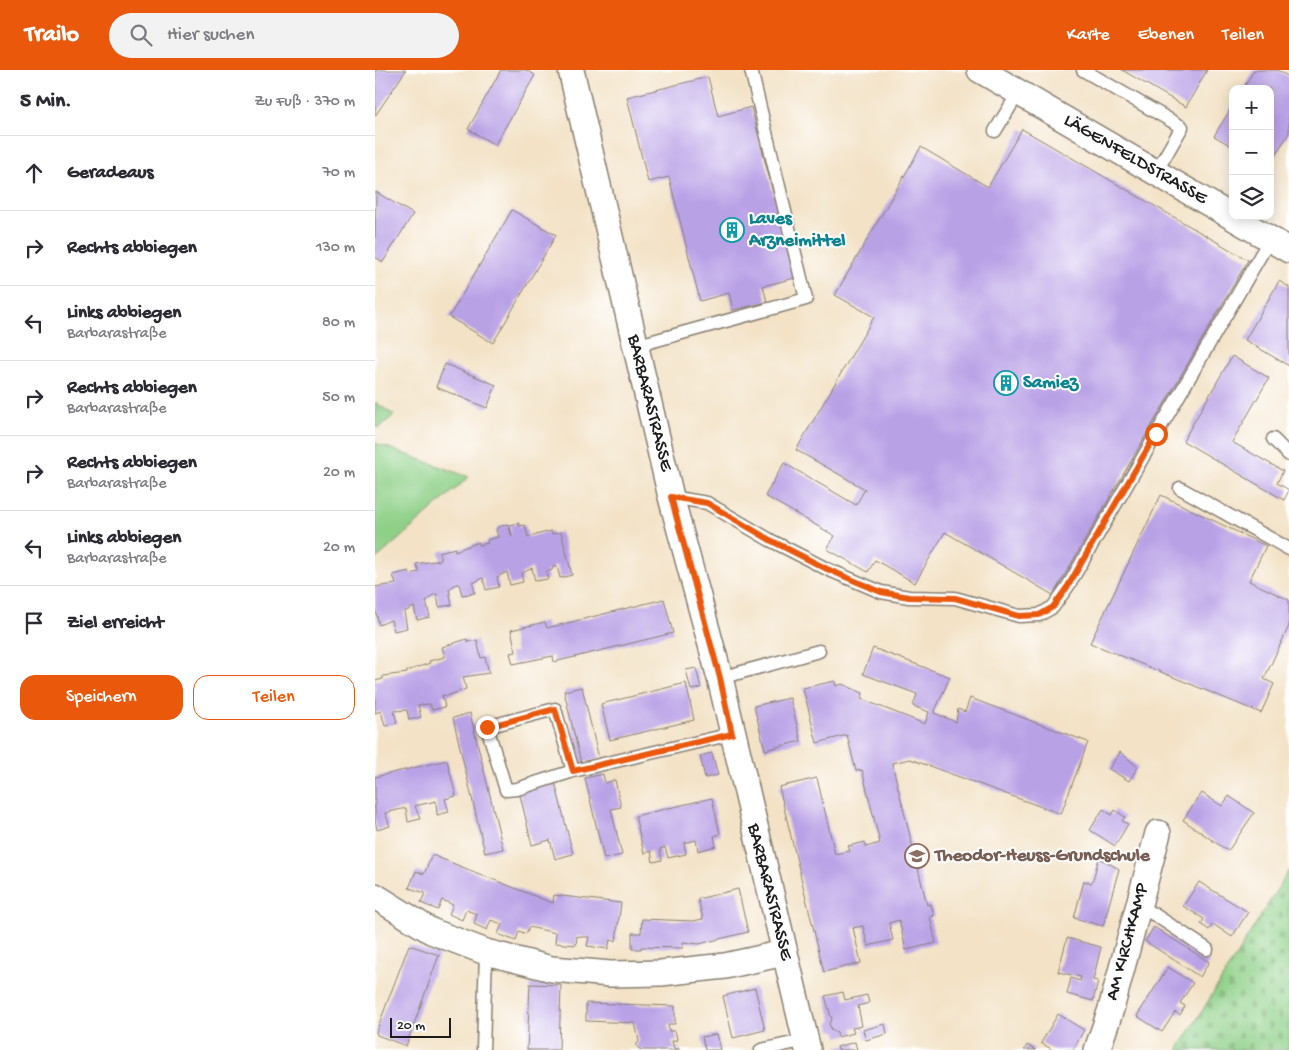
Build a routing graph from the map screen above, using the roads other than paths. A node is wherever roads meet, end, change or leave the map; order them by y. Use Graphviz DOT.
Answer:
graph roads {
  1 [pos="571,70"];
  2 [pos="751,70"];
  3 [pos="981,70"];
  4 [pos="1083,70"];
  5 [pos="1019,92"];
  6 [pos="995,130"];
  7 [pos="1156,172"];
  8 [pos="1280,245"];
  9 [pos="635,346"];
  10 [pos="1273,439"];
  11 [pos="1289,456"];
  12 [pos="1180,488"];
  13 [pos="671,497"];
  14 [pos="1289,549"];
  15 [pos="819,651"];
  16 [pos="720,678"];
  17 [pos="732,734"];
  18 [pos="573,771"];
  19 [pos="1158,833"];
  20 [pos="377,901"];
  21 [pos="1138,906"];
  22 [pos="1207,949"];
  23 [pos="486,952"];
  24 [pos="784,954"];
  25 [pos="807,1045"];
  26 [pos="483,1050"];
  27 [pos="761,1050"];
  28 [pos="1097,1050"];
  1 -- 9 [label="street, BARBARASTRASSE"];
  2 -- 9 [label="lane"];
  3 -- 5 [label="street, LÄGENFELDSTRASSE"];
  4 -- 7 [label="lane"];
  5 -- 6 [label="lane"];
  5 -- 7 [label="street, LÄGENFELDSTRASSE"];
  7 -- 8 [label="street, LÄGENFELDSTRASSE"];
  8 -- 13 [label="lane"];
  9 -- 13 [label="street, BARBARASTRASSE"];
  10 -- 11 [label="lane"];
  12 -- 14 [label="lane"];
  13 -- 16 [label="street, BARBARASTRASSE"];
  15 -- 16 [label="lane"];
  16 -- 17 [label="street, BARBARASTRASSE"];
  17 -- 18 [label="lane"];
  17 -- 24 [label="street, BARBARASTRASSE"];
  18 -- 18 [label="lane"];
  19 -- 21 [label="street, AM KIRCHKAMP"];
  20 -- 23 [label="street"];
  21 -- 22 [label="lane"];
  21 -- 28 [label="street, AM KIRCHKAMP"];
  23 -- 24 [label="street"];
  23 -- 26 [label="lane"];
  24 -- 25 [label="street, BARBARASTRASSE"];
  25 -- 27 [label="lane"];
}
